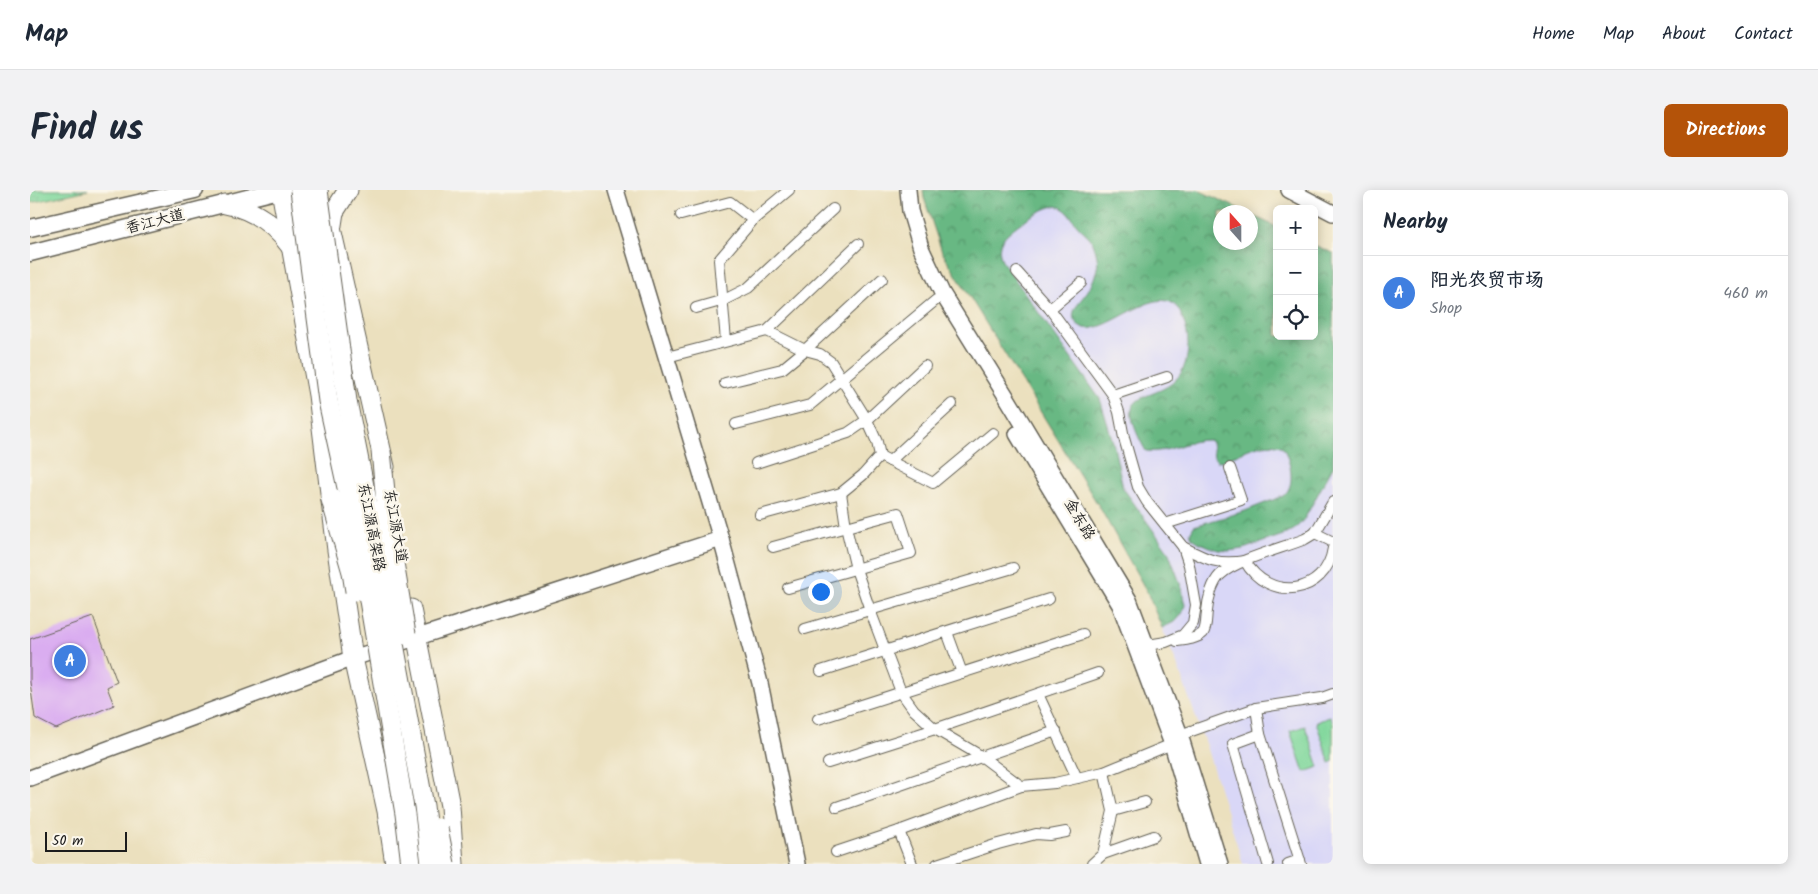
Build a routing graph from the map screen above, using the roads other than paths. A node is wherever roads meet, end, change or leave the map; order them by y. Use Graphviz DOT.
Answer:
graph roads {
  1 [pos="195,190"];
  2 [pos="280,190"];
  3 [pos="300,190"];
  4 [pos="318,190"];
  5 [pos="327,190"];
  6 [pos="348,190"];
  7 [pos="616,190"];
  8 [pos="789,190"];
  9 [pos="898,190"];
  10 [pos="908,190"];
  11 [pos="1288,190"];
  12 [pos="225,204"];
  13 [pos="833,209"];
  14 [pos="1333,212"];
  15 [pos="681,215"];
  16 [pos="753,220"];
  17 [pos="30,228"];
  18 [pos="331,231"];
  19 [pos="858,244"];
  20 [pos="291,247"];
  21 [pos="30,253"];
  22 [pos="1017,272"];
  23 [pos="882,279"];
  24 [pos="1081,282"];
  25 [pos="724,300"];
  26 [pos="936,300"];
  27 [pos="696,308"];
  28 [pos="1050,309"];
  29 [pos="767,331"];
  30 [pos="726,341"];
  31 [pos="805,350"];
  32 [pos="667,357"];
  33 [pos="925,366"];
  34 [pos="1167,377"];
  35 [pos="842,378"];
  36 [pos="725,383"];
  37 [pos="1113,395"];
  38 [pos="952,404"];
  39 [pos="867,420"];
  40 [pos="736,424"];
  41 [pos="993,433"];
  42 [pos="381,451"];
  43 [pos="880,456"];
  44 [pos="890,461"];
  45 [pos="756,464"];
  46 [pos="1230,468"];
  47 [pos="841,493"];
  48 [pos="330,496"];
  49 [pos="1333,502"];
  50 [pos="760,515"];
  51 [pos="1166,524"];
  52 [pos="846,527"];
  53 [pos="1315,533"];
  54 [pos="721,540"];
  55 [pos="1333,542"];
  56 [pos="773,547"];
  57 [pos="1183,547"];
  58 [pos="1333,548"];
  59 [pos="1245,561"];
  60 [pos="1013,568"];
  61 [pos="856,569"];
  62 [pos="788,588"];
  63 [pos="1049,599"];
  64 [pos="870,610"];
  65 [pos="805,629"];
  66 [pos="948,632"];
  67 [pos="1083,634"];
  68 [pos="416,639"];
  69 [pos="1166,642"];
  70 [pos="1148,645"];
  71 [pos="886,651"];
  72 [pos="353,658"];
  73 [pos="822,671"];
  74 [pos="962,673"];
  75 [pos="1098,674"];
  76 [pos="901,692"];
  77 [pos="1038,694"];
  78 [pos="1333,694"];
  79 [pos="1256,708"];
  80 [pos="818,719"];
  81 [pos="935,729"];
  82 [pos="1056,731"];
  83 [pos="1260,734"];
  84 [pos="1176,740"];
  85 [pos="981,756"];
  86 [pos="828,763"];
  87 [pos="1104,772"];
  88 [pos="30,778"];
  89 [pos="1077,778"];
  90 [pos="1021,786"];
  91 [pos="1145,802"];
  92 [pos="837,807"];
  93 [pos="1114,810"];
  94 [pos="900,831"];
  95 [pos="1066,832"];
  96 [pos="1154,836"];
  97 [pos="836,852"];
  98 [pos="1103,854"];
  99 [pos="1301,862"];
  100 [pos="395,864"];
  101 [pos="402,864"];
  102 [pos="411,864"];
  103 [pos="431,864"];
  104 [pos="444,864"];
  105 [pos="454,864"];
  106 [pos="797,864"];
  107 [pos="912,864"];
  108 [pos="937,864"];
  109 [pos="1092,864"];
  110 [pos="1207,864"];
  111 [pos="1220,864"];
  112 [pos="1268,864"];
  113 [pos="1288,864"];
  1 -- 17 [label="main road, 香江大道"];
  2 -- 12 [label="main road, 香江大道"];
  2 -- 20 [label="highway"];
  3 -- 102 [label="highway, 东江源高架路, bridge"];
  4 -- 103 [label="highway, 东江源高架路, bridge"];
  5 -- 18 [label="highway, 东江源大道"];
  6 -- 18 [label="highway"];
  7 -- 32 [label="main road"];
  8 -- 16 [label="street"];
  9 -- 26 [label="main road, 金东路"];
  10 -- 70 [label="main road, 金东路"];
  11 -- 14 [label="main road"];
  12 -- 20 [label="highway"];
  12 -- 21 [label="main road, 香江大道"];
  13 -- 25 [label="street"];
  15 -- 16 [label="street"];
  16 -- 25 [label="street"];
  18 -- 42 [label="highway, 东江源大道"];
  19 -- 29 [label="street"];
  20 -- 48 [label="highway"];
  22 -- 28 [label="street"];
  23 -- 31 [label="street"];
  24 -- 28 [label="street"];
  25 -- 27 [label="street"];
  25 -- 30 [label="street"];
  26 -- 35 [label="street"];
  26 -- 84 [label="main road, 金东路"];
  28 -- 37 [label="street"];
  29 -- 30 [label="street"];
  29 -- 31 [label="street"];
  30 -- 32 [label="street"];
  31 -- 35 [label="street"];
  31 -- 36 [label="street"];
  32 -- 54 [label="main road"];
  33 -- 39 [label="street"];
  34 -- 37 [label="street"];
  35 -- 39 [label="street"];
  35 -- 40 [label="street"];
  37 -- 51 [label="street"];
  38 -- 44 [label="street"];
  39 -- 43 [label="street"];
  39 -- 45 [label="street"];
  41 -- 44 [label="street"];
  42 -- 68 [label="highway, 东江源大道"];
  42 -- 104 [label="highway, bridge"];
  43 -- 44 [label="street"];
  43 -- 47 [label="street"];
  46 -- 51 [label="street"];
  47 -- 50 [label="street"];
  47 -- 52 [label="street"];
  48 -- 72 [label="highway"];
  48 -- 101 [label="highway, bridge"];
  49 -- 53 [label="street"];
  51 -- 57 [label="street"];
  52 -- 56 [label="street"];
  52 -- 61 [label="street"];
  52 -- 61 [label="street"];
  53 -- 55 [label="street"];
  53 -- 59 [label="street"];
  54 -- 68 [label="main road"];
  54 -- 106 [label="main road"];
  57 -- 59 [label="street"];
  57 -- 69 [label="street"];
  58 -- 59 [label="street"];
  59 -- 69 [label="street"];
  60 -- 64 [label="street"];
  61 -- 62 [label="street"];
  61 -- 64 [label="street"];
  63 -- 66 [label="street"];
  64 -- 65 [label="street"];
  64 -- 71 [label="street"];
  66 -- 71 [label="street"];
  66 -- 74 [label="street"];
  67 -- 74 [label="street"];
  68 -- 72 [label="main road"];
  68 -- 105 [label="highway, 东江源大道"];
  69 -- 70 [label="street"];
  70 -- 84 [label="main road, 金东路"];
  71 -- 73 [label="street"];
  71 -- 76 [label="street"];
  72 -- 88 [label="main road"];
  72 -- 100 [label="highway"];
  74 -- 76 [label="street"];
  75 -- 77 [label="street"];
  76 -- 80 [label="street"];
  76 -- 81 [label="street"];
  77 -- 81 [label="street"];
  77 -- 82 [label="street"];
  78 -- 79 [label="street"];
  79 -- 83 [label="street"];
  79 -- 84 [label="street"];
  81 -- 85 [label="street"];
  81 -- 86 [label="street"];
  82 -- 85 [label="street"];
  82 -- 89 [label="street"];
  83 -- 99 [label="street"];
  83 -- 112 [label="street"];
  84 -- 87 [label="street"];
  84 -- 110 [label="main road, 金东路"];
  84 -- 111 [label="main road, 金东路"];
  85 -- 90 [label="street"];
  85 -- 92 [label="street"];
  87 -- 89 [label="street"];
  87 -- 93 [label="street"];
  89 -- 90 [label="street"];
  90 -- 94 [label="street"];
  91 -- 93 [label="street"];
  93 -- 98 [label="street"];
  94 -- 97 [label="street"];
  94 -- 107 [label="street"];
  95 -- 108 [label="street"];
  96 -- 98 [label="street"];
  98 -- 109 [label="street"];
  99 -- 113 [label="street"];
}
